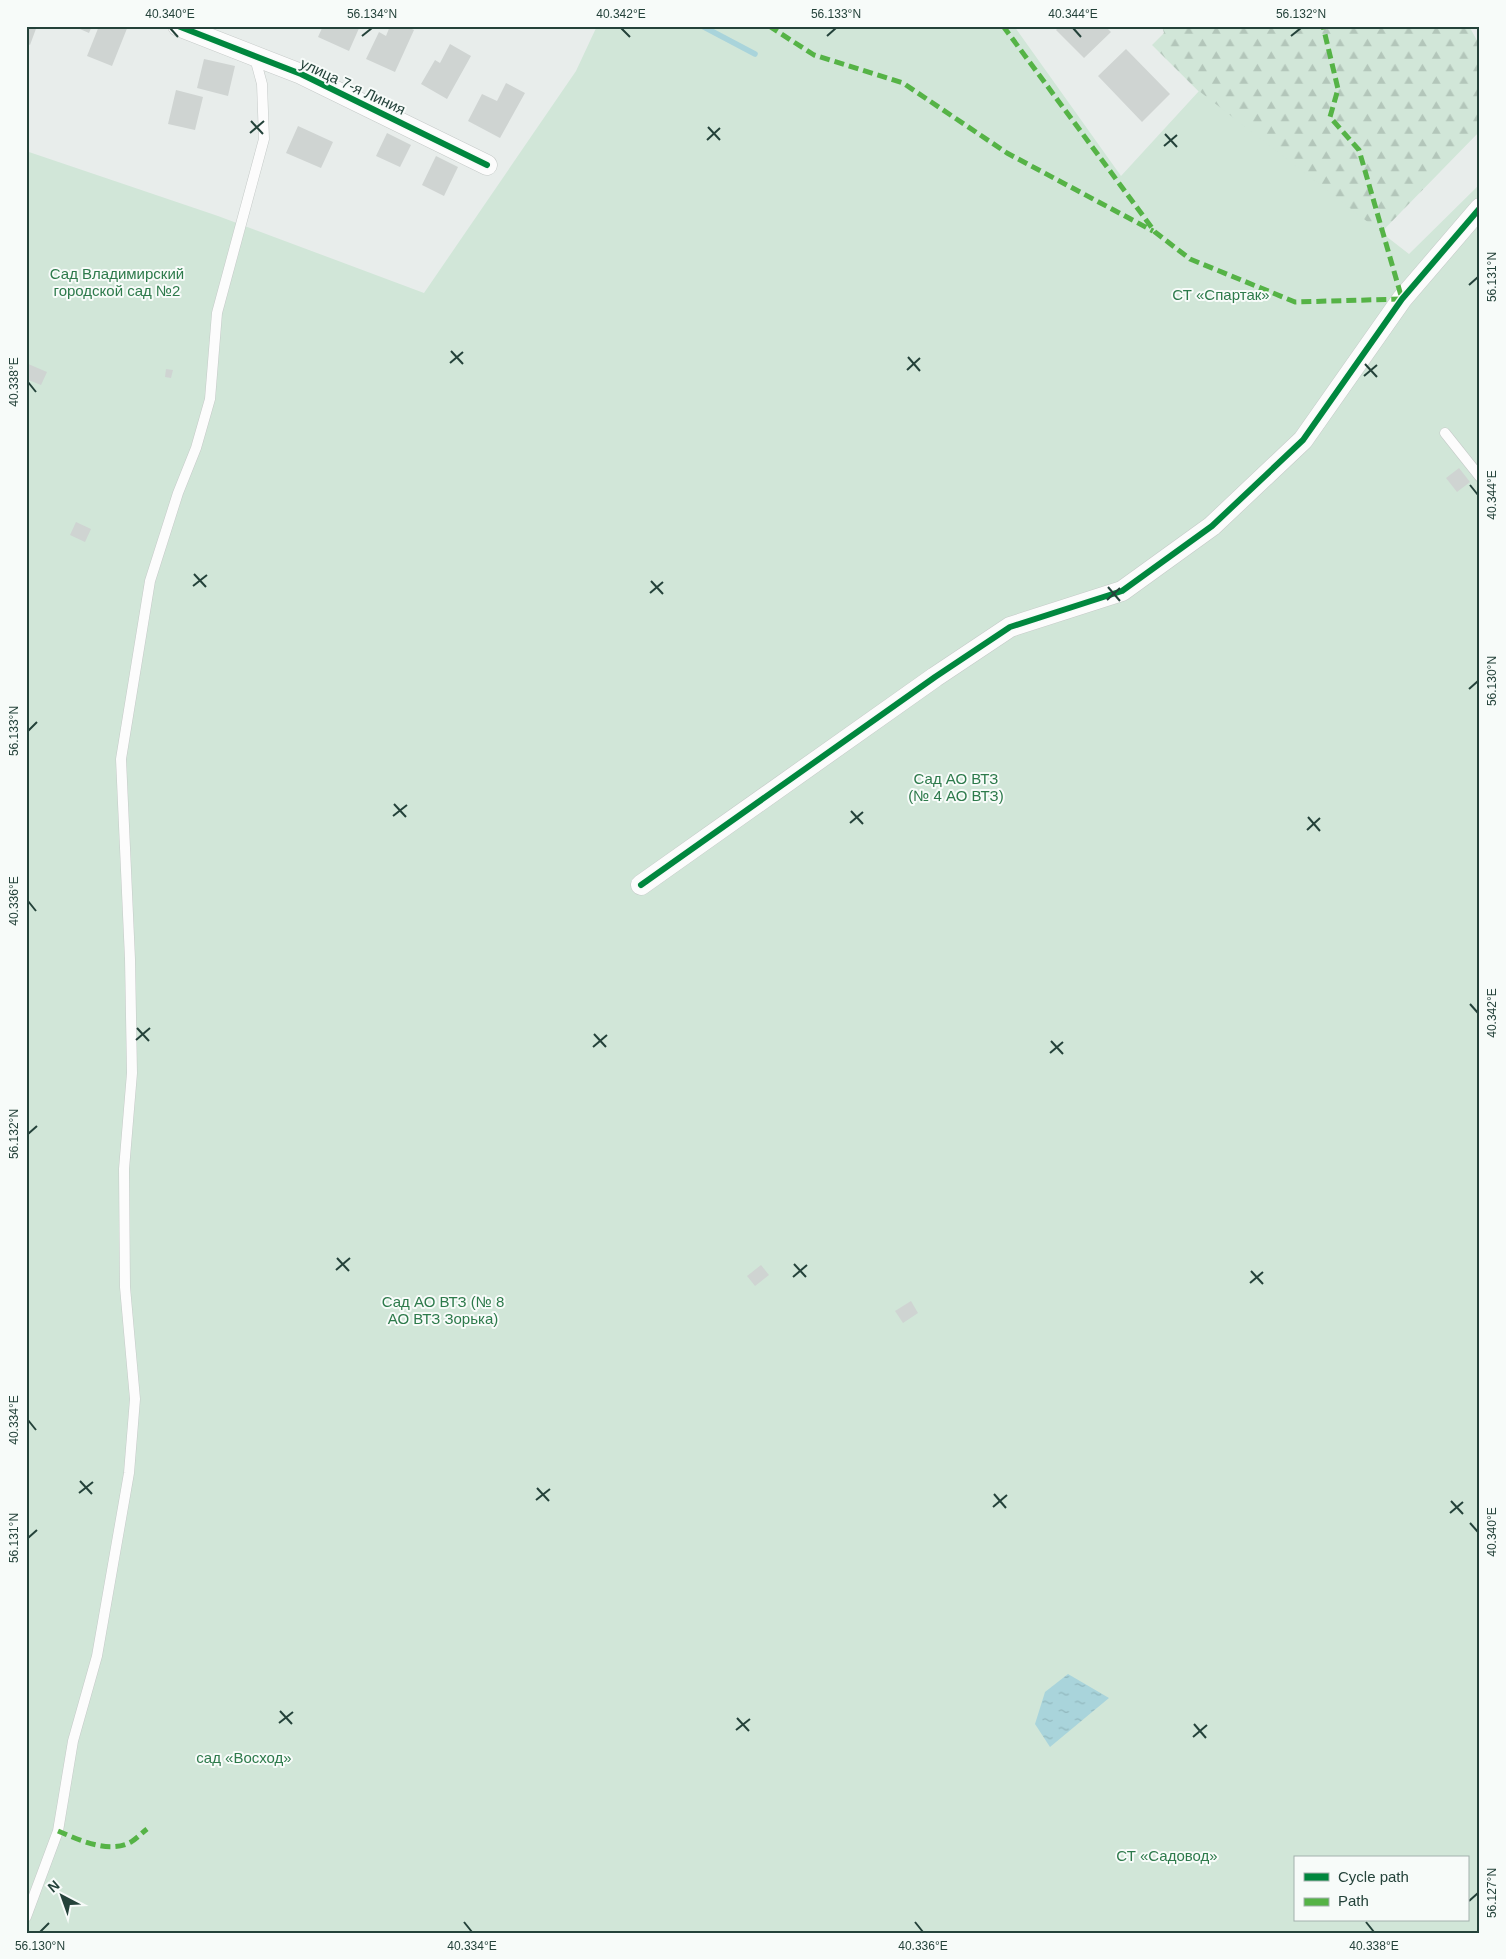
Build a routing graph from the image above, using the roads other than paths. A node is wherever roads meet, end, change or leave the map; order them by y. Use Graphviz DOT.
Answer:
graph roads {
  1 [pos="178,26"];
  2 [pos="256,58"];
  3 [pos="487,165"];
  4 [pos="1480,208"];
  5 [pos="1444,433"];
  6 [pos="1480,477"];
  7 [pos="641,885"];
  8 [pos="26,1918"];
  1 -- 2 [label="street, улица 7-я Линия"];
  2 -- 3 [label="street, улица 7-я Линия"];
  2 -- 8 [label="lane"];
  4 -- 7 [label="street"];
  5 -- 6 [label="lane"];
}
